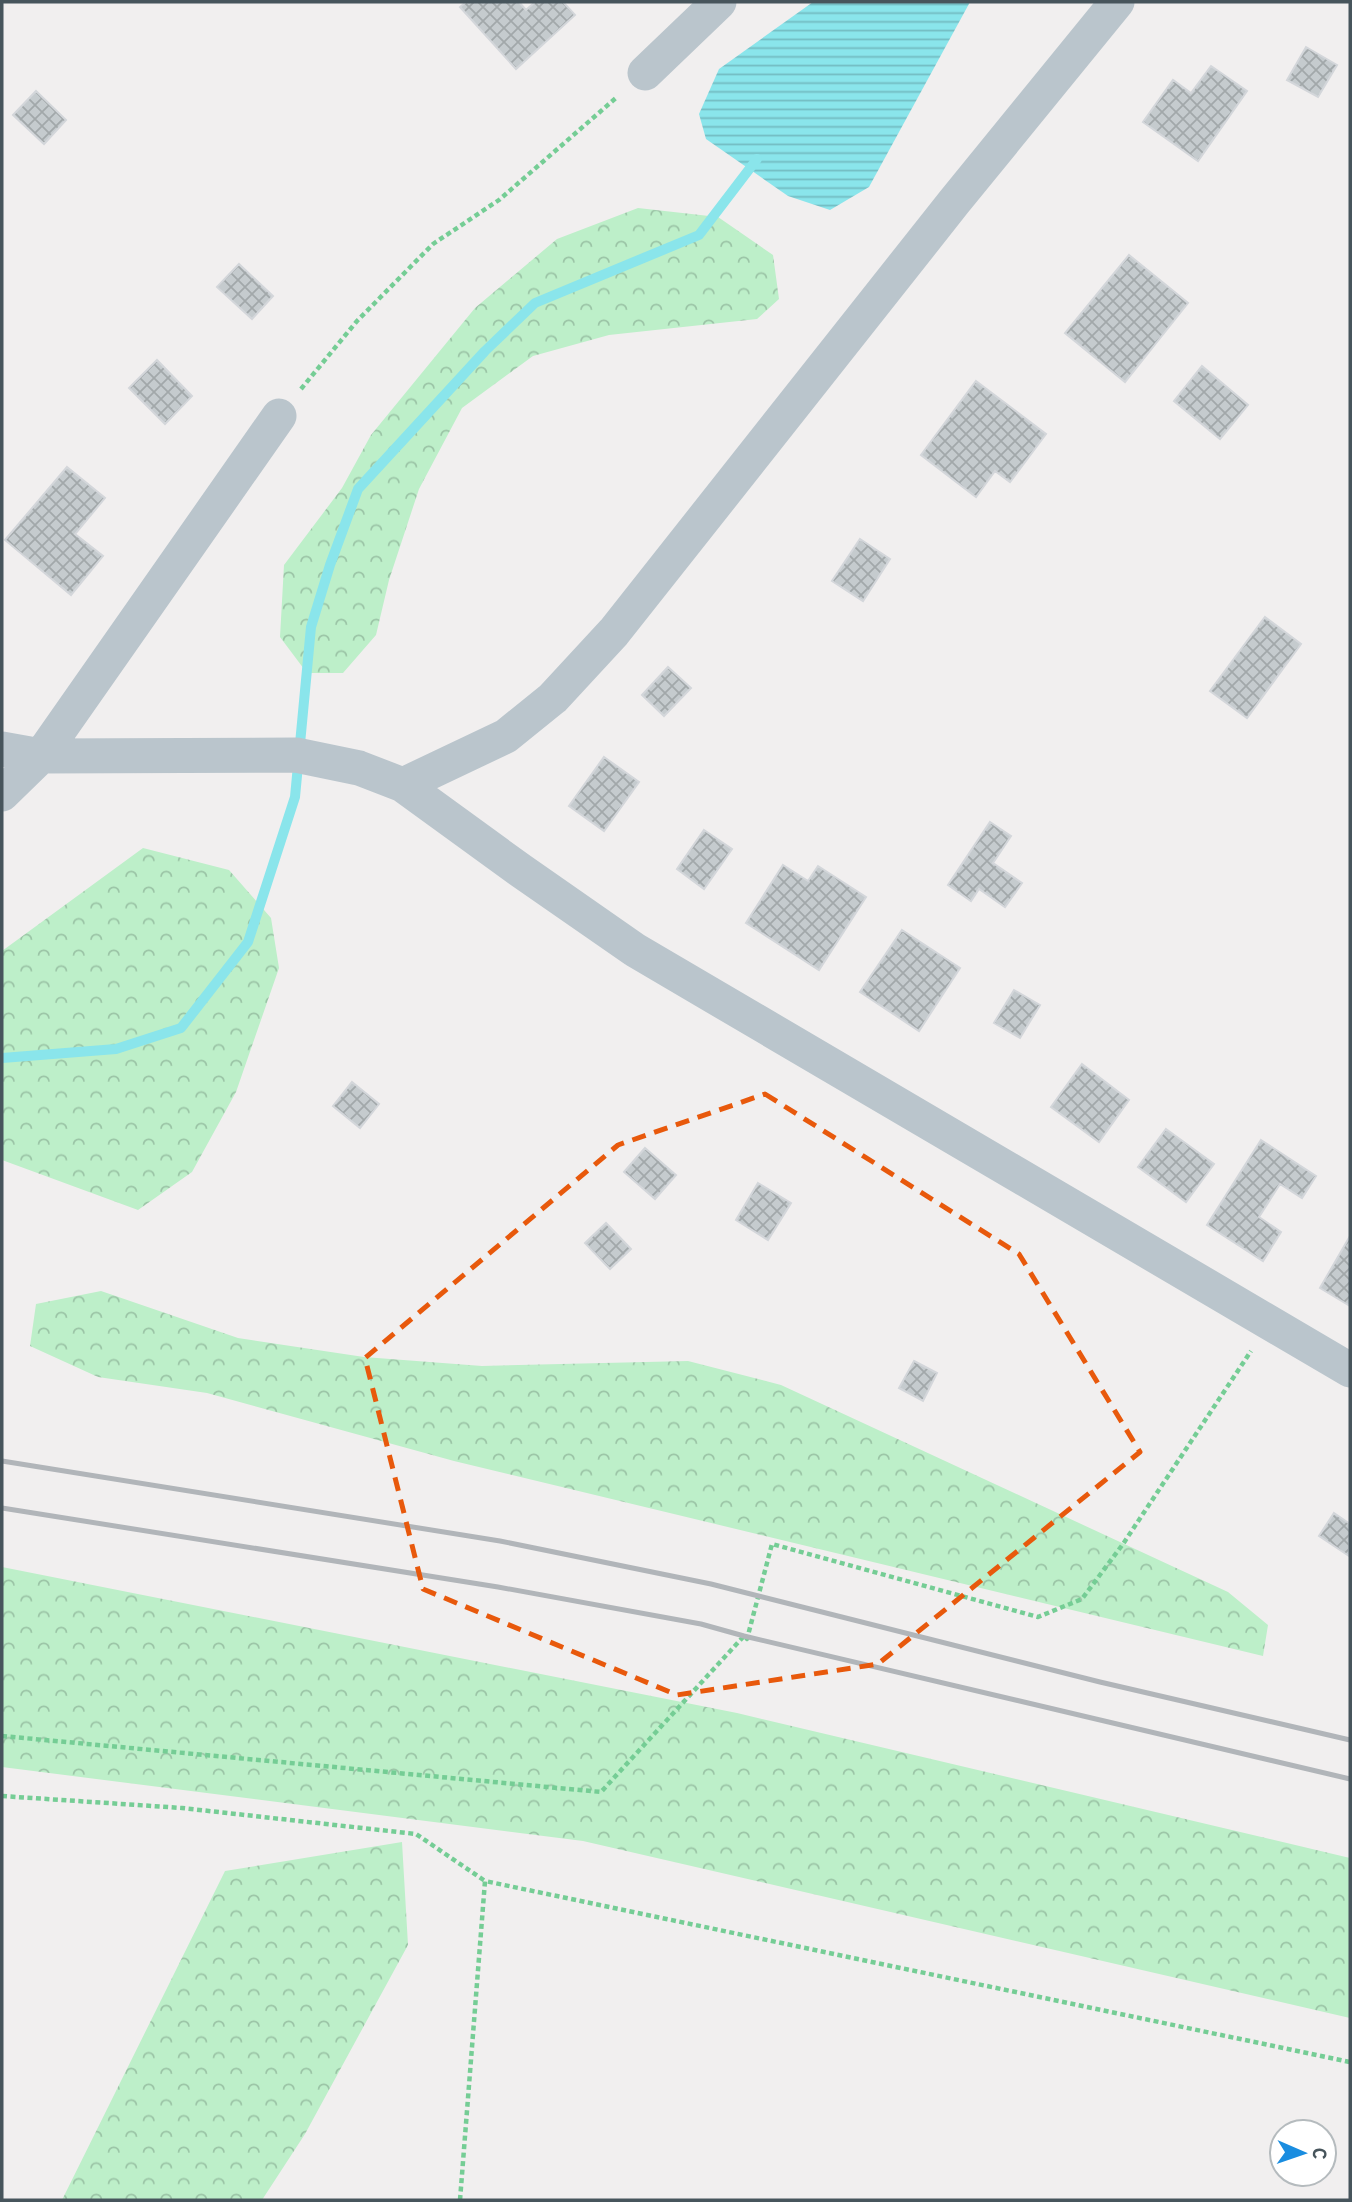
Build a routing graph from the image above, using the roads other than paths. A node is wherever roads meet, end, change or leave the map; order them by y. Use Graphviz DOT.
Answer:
graph roads {
  1 [pos="719,2"];
  2 [pos="1117,2"];
  3 [pos="645,73"];
  4 [pos="279,416"];
  5 [pos="2,749"];
  6 [pos="41,756"];
  7 [pos="403,785"];
  8 [pos="2,794"];
  9 [pos="1350,1370"];
  1 -- 3 [label="street"];
  2 -- 7 [label="street"];
  4 -- 6 [label="street"];
  5 -- 6 [label="street"];
  6 -- 7 [label="street"];
  6 -- 8 [label="street"];
  7 -- 9 [label="street"];
}
